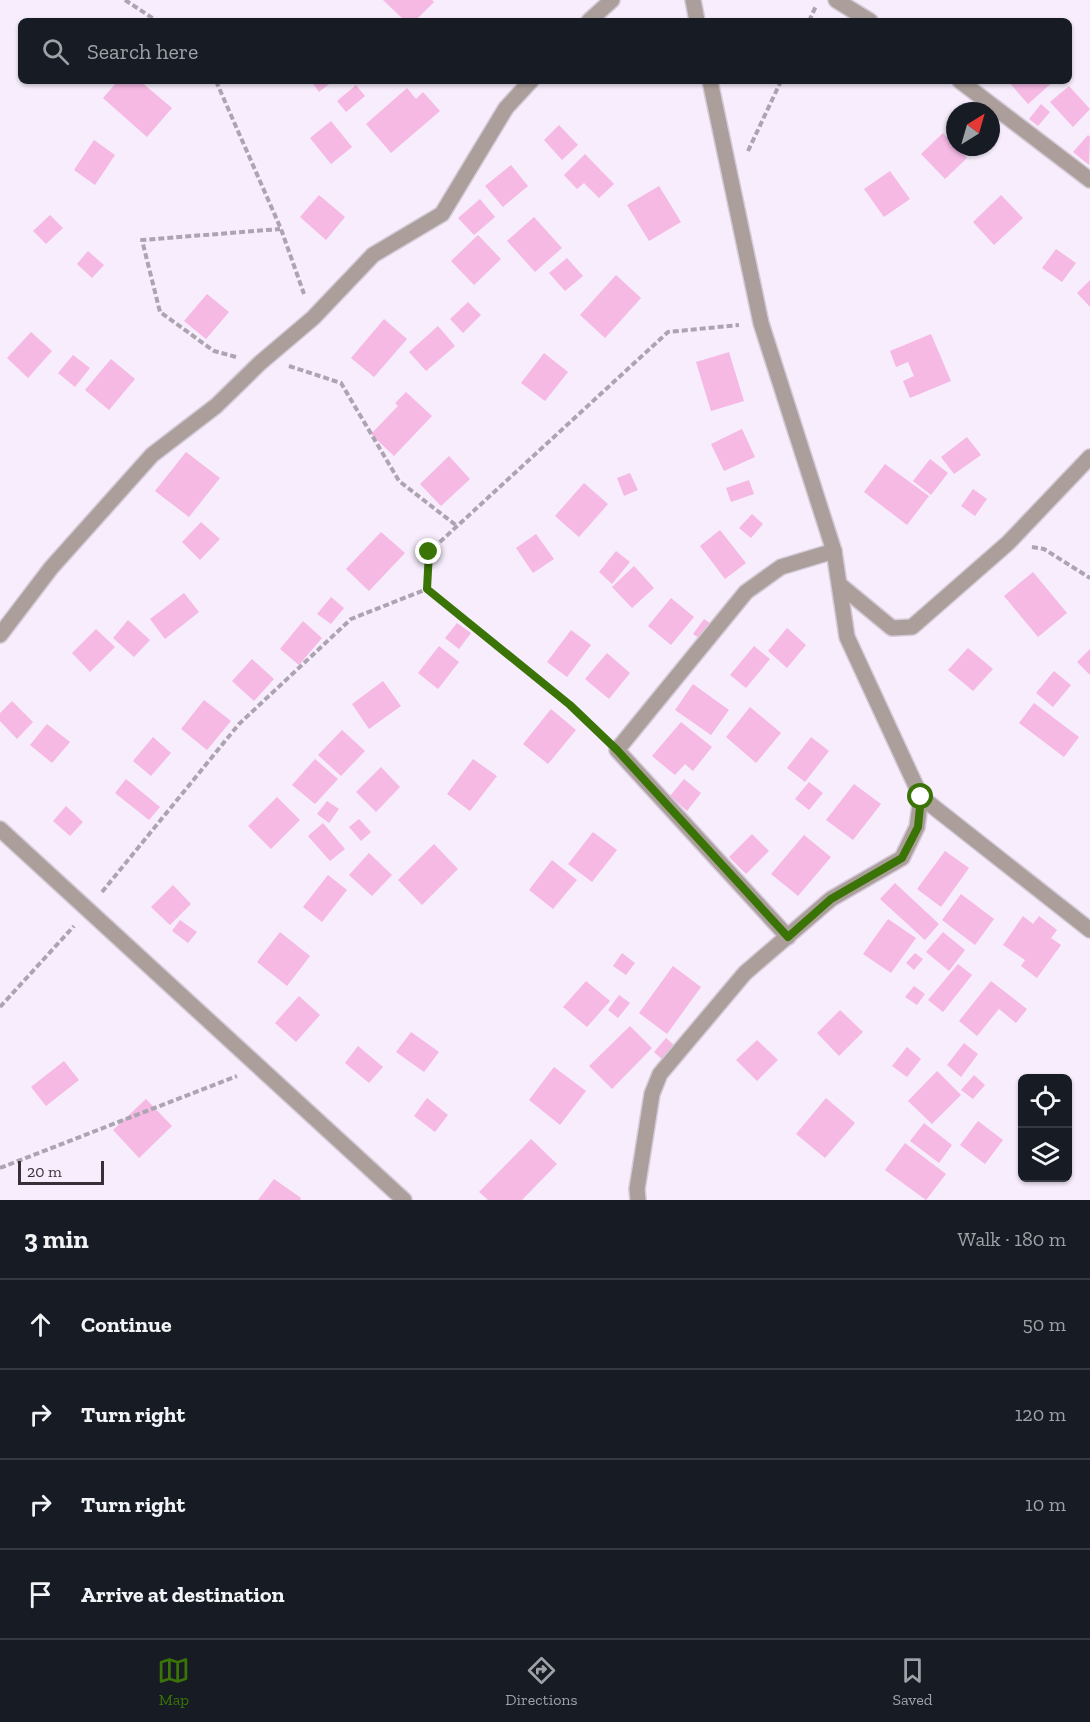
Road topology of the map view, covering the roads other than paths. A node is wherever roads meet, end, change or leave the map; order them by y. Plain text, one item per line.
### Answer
1 (612, 0) edge
2 (693, 0) edge
3 (836, 0) edge
4 (592, 18) edge
5 (696, 18) edge
6 (865, 18) edge
7 (528, 84) edge
8 (711, 84) edge
9 (964, 84) edge
10 (1090, 180) edge
11 (1090, 457) edge
12 (834, 551) junction
13 (840, 585) junction
14 (0, 635) edge
15 (921, 797) junction
16 (0, 829) edge
17 (1090, 930) edge
18 (788, 937) junction
19 (404, 1200) edge
20 (638, 1200) edge

1 - 4 street
2 - 5 street
3 - 6 street
7 - 14 street
8 - 12 street
9 - 10 street
11 - 13 street
12 - 13 street
12 - 18 street
13 - 15 street
15 - 17 street
15 - 18 street
16 - 19 street
18 - 20 street

